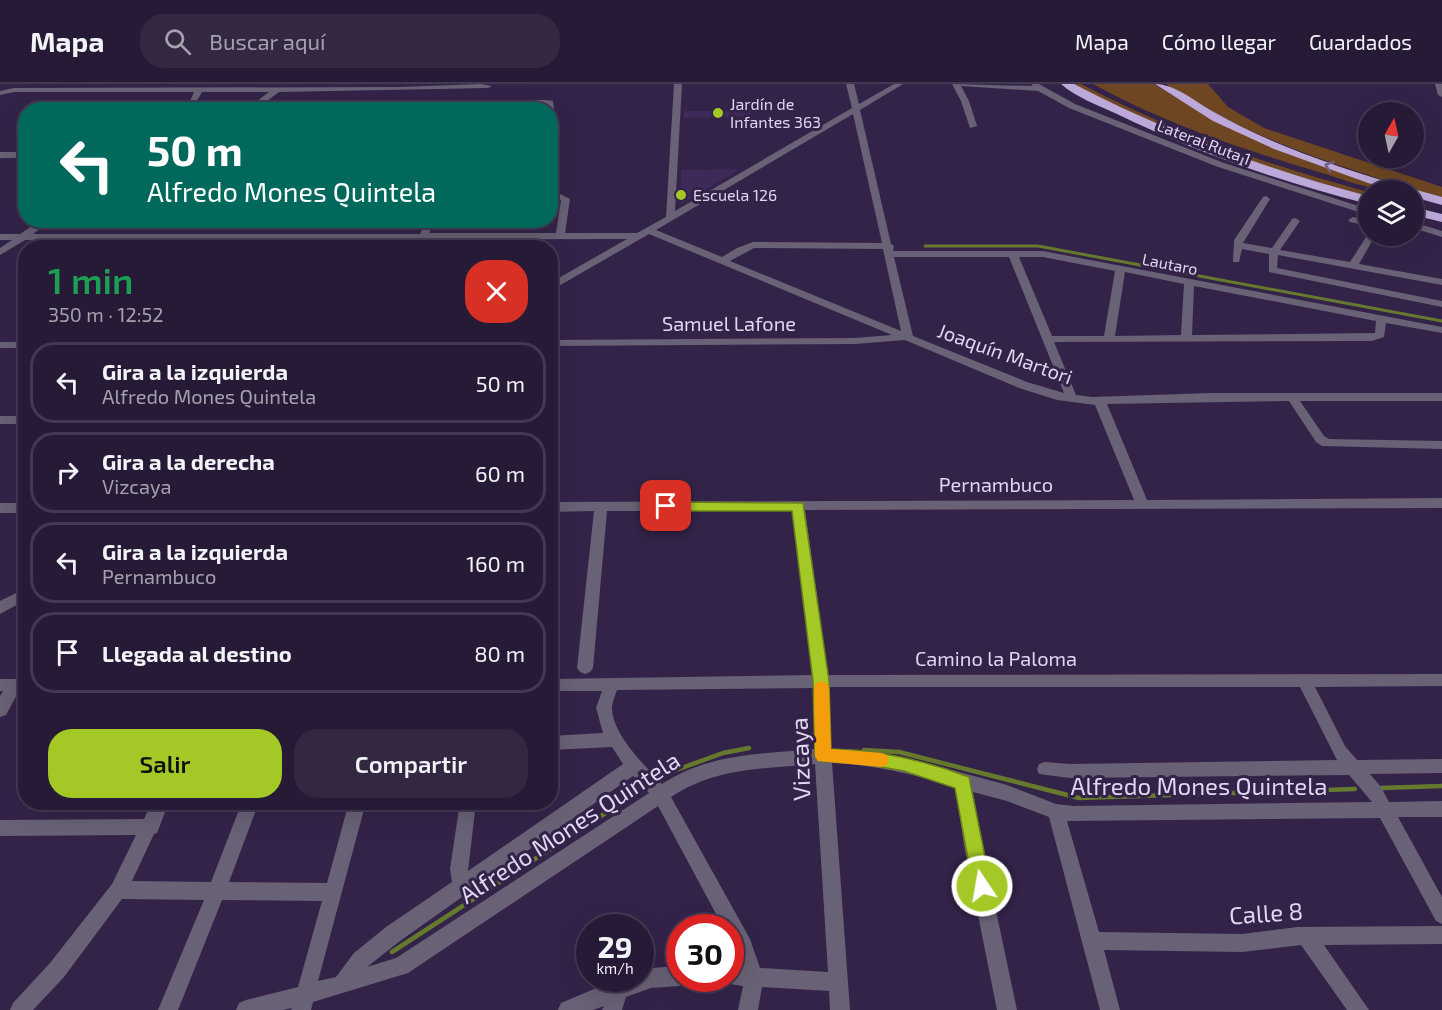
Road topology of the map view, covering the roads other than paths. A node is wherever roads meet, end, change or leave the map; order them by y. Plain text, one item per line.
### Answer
1 (128, 84) edge
2 (678, 84) edge
3 (850, 84) edge
4 (899, 84) edge
5 (957, 84) edge
6 (1066, 84) edge
7 (1087, 84) edge
8 (1160, 84) edge
9 (1439, 84) edge
10 (488, 85) edge
11 (409, 86) edge
12 (207, 87) edge
13 (1038, 87) edge
14 (426, 88) junction
15 (276, 90) junction
16 (1, 92) edge
17 (1442, 93) edge
18 (192, 102) edge
19 (260, 102) edge
20 (416, 102) edge
21 (482, 102) edge
22 (856, 109) junction
23 (973, 126) dead end
24 (0, 155) edge
25 (18, 155) edge
26 (1373, 180) edge
27 (1358, 186) edge
28 (558, 196) edge
29 (1358, 197) edge
30 (1266, 200) dead end
31 (1424, 204) edge
32 (1442, 204) edge
33 (1358, 209) edge
34 (1424, 209) edge
35 (670, 219) junction
36 (1442, 219) edge
37 (1295, 220) dead end
38 (1353, 220) dead end
39 (1358, 221) edge
40 (37, 228) edge
41 (427, 228) edge
42 (1424, 228) edge
43 (645, 233) junction
44 (1442, 234) edge
45 (0, 237) edge
46 (24, 237) junction
47 (423, 237) junction
48 (560, 237) junction
49 (19, 240) edge
50 (18, 241) edge
51 (1237, 245) junction
52 (1364, 246) edge
53 (890, 250) junction
54 (0, 252) edge
55 (1274, 252) junction
56 (1013, 254) junction
57 (1236, 260) dead end
58 (723, 261) junction
59 (1351, 266) junction
60 (1120, 270) junction
61 (1442, 282) edge
62 (558, 283) edge
63 (1189, 283) junction
64 (1348, 285) junction
65 (1442, 304) edge
66 (1381, 319) junction
67 (1442, 330) edge
68 (908, 337) junction
69 (1049, 339) junction
70 (1109, 339) junction
71 (1186, 339) junction
72 (558, 343) edge
73 (18, 346) edge
74 (2, 348) edge
75 (1292, 397) junction
76 (1442, 397) edge
77 (1072, 399) junction
78 (1100, 400) junction
79 (0, 420) edge
80 (18, 420) edge
81 (1442, 445) edge
82 (1142, 503) junction
83 (1442, 503) edge
84 (798, 506) junction
85 (558, 507) edge
86 (601, 507) junction
87 (0, 508) edge
88 (18, 508) edge
89 (18, 598) edge
90 (0, 608) edge
91 (585, 668) dead end
92 (1442, 680) edge
93 (821, 681) junction
94 (1304, 681) junction
95 (14, 685) edge
96 (558, 685) edge
97 (610, 685) junction
98 (0, 710) edge
99 (615, 740) junction
100 (558, 743) edge
101 (823, 756) junction
102 (1351, 765) junction
103 (634, 766) junction
104 (1442, 766) edge
105 (1045, 769) dead end
106 (963, 782) junction
107 (660, 793) junction
108 (1384, 808) junction
109 (1442, 808) edge
110 (158, 810) edge
111 (248, 810) edge
112 (356, 810) edge
113 (467, 810) edge
114 (1056, 812) junction
115 (151, 827) junction
116 (0, 828) edge
117 (461, 884) junction
118 (118, 890) junction
119 (215, 892) junction
120 (333, 892) junction
121 (1442, 915) edge
122 (1442, 935) edge
123 (1306, 936) junction
124 (1093, 941) junction
125 (744, 977) edge
126 (754, 977) junction
127 (838, 982) junction
128 (342, 985) junction
129 (611, 992) edge
130 (619, 992) edge
131 (303, 1003) edge
132 (20, 1010) edge
133 (168, 1010) edge
134 (246, 1010) edge
135 (568, 1010) edge
136 (612, 1010) edge
137 (748, 1010) edge
138 (840, 1010) edge
139 (1007, 1010) edge
140 (1110, 1010) edge
141 (1359, 1010) edge

1 - 12 street
2 - 35 street
3 - 22 street
4 - 22 street
5 - 13 street
5 - 23 street
6 - 29 highway
7 - 27 highway
26 -> 8 highway
9 - 17 street
10 - 14 street
10 - 21 street
11 - 14 street
11 - 15 street
12 - 15 street
12 - 16 street
12 - 18 street
13 - 33 street, Lateral Ruta 1
14 - 20 street
15 - 19 street
22 - 35 street
22 - 53 street
24 - 25 street
28 - 48 street
30 - 51 street
31 - 32 highway
34 - 36 highway
35 - 43 street
37 - 55 street
38 - 39 street
40 - 46 street
41 - 47 street
42 - 44 street
43 - 48 street
43 - 58 street, Joaquín Martori
43 - 62 street
45 - 46 street
46 - 47 street
46 - 49 street
47 - 48 street
50 - 54 street
51 - 55 street
51 - 57 street
52 - 59 street
53 - 56 street, Lautaro
53 - 58 street, Lautaro
53 - 68 street
55 - 59 street
55 - 64 street
56 - 60 street, Lautaro
56 - 69 street
58 - 68 street, Joaquín Martori
59 - 61 street
59 - 64 street
60 - 63 street, Lautaro
60 - 70 street
63 - 66 street, Lautaro
63 - 71 street
64 - 65 street
66 - 67 street, Lautaro
66 - 71 street
68 - 72 street, Samuel Lafone
68 - 77 street, Joaquín Martori
69 - 70 street
69 - 77 street
70 - 71 street
73 - 74 street
75 - 76 street, Joaquín Martori
75 - 78 street, Joaquín Martori
75 - 81 street
77 - 78 street, Joaquín Martori
78 - 82 street
79 - 80 street
82 - 83 street, Pernambuco
82 - 84 street, Pernambuco
84 - 86 street, Pernambuco
84 - 93 street, Vizcaya
85 - 86 street, Pernambuco
86 - 91 street
87 - 88 street
89 - 90 street
92 - 94 street, Camino la Paloma
93 - 94 street, Camino la Paloma
93 - 97 street, Camino la Paloma
93 - 101 street, Vizcaya
94 - 102 street
95 - 98 street
96 - 97 street, Camino la Paloma
97 - 99 street
99 - 100 street
99 - 103 street
101 - 106 street, Alfredo Mones Quintela
101 - 107 street, Alfredo Mones Quintela
101 - 127 street, Vizcaya
102 - 104 street, Alfredo Mones Quintela
102 - 105 street, Alfredo Mones Quintela
102 - 108 street
103 - 107 street
103 - 117 street, Alfredo Mones Quintela
106 - 114 street, Alfredo Mones Quintela
106 - 139 street
107 - 126 street
107 - 128 street, Alfredo Mones Quintela
108 - 109 street, Alfredo Mones Quintela
108 - 114 street, Alfredo Mones Quintela
108 - 121 street
110 - 115 street
111 - 119 street
112 - 120 street
113 - 117 street
114 - 124 street
115 - 116 street
115 - 118 street
117 - 128 street, Alfredo Mones Quintela
118 - 119 street
118 - 132 street
119 - 120 street
119 - 133 street
120 - 131 street
122 - 123 street, Calle 8
123 - 124 street, Calle 8
123 - 141 street
124 - 140 street
125 - 126 street
126 - 127 street
126 - 137 street
127 - 138 street, Vizcaya
128 - 131 street, Alfredo Mones Quintela
129 - 135 street
130 - 136 street
131 - 134 street, Alfredo Mones Quintela

